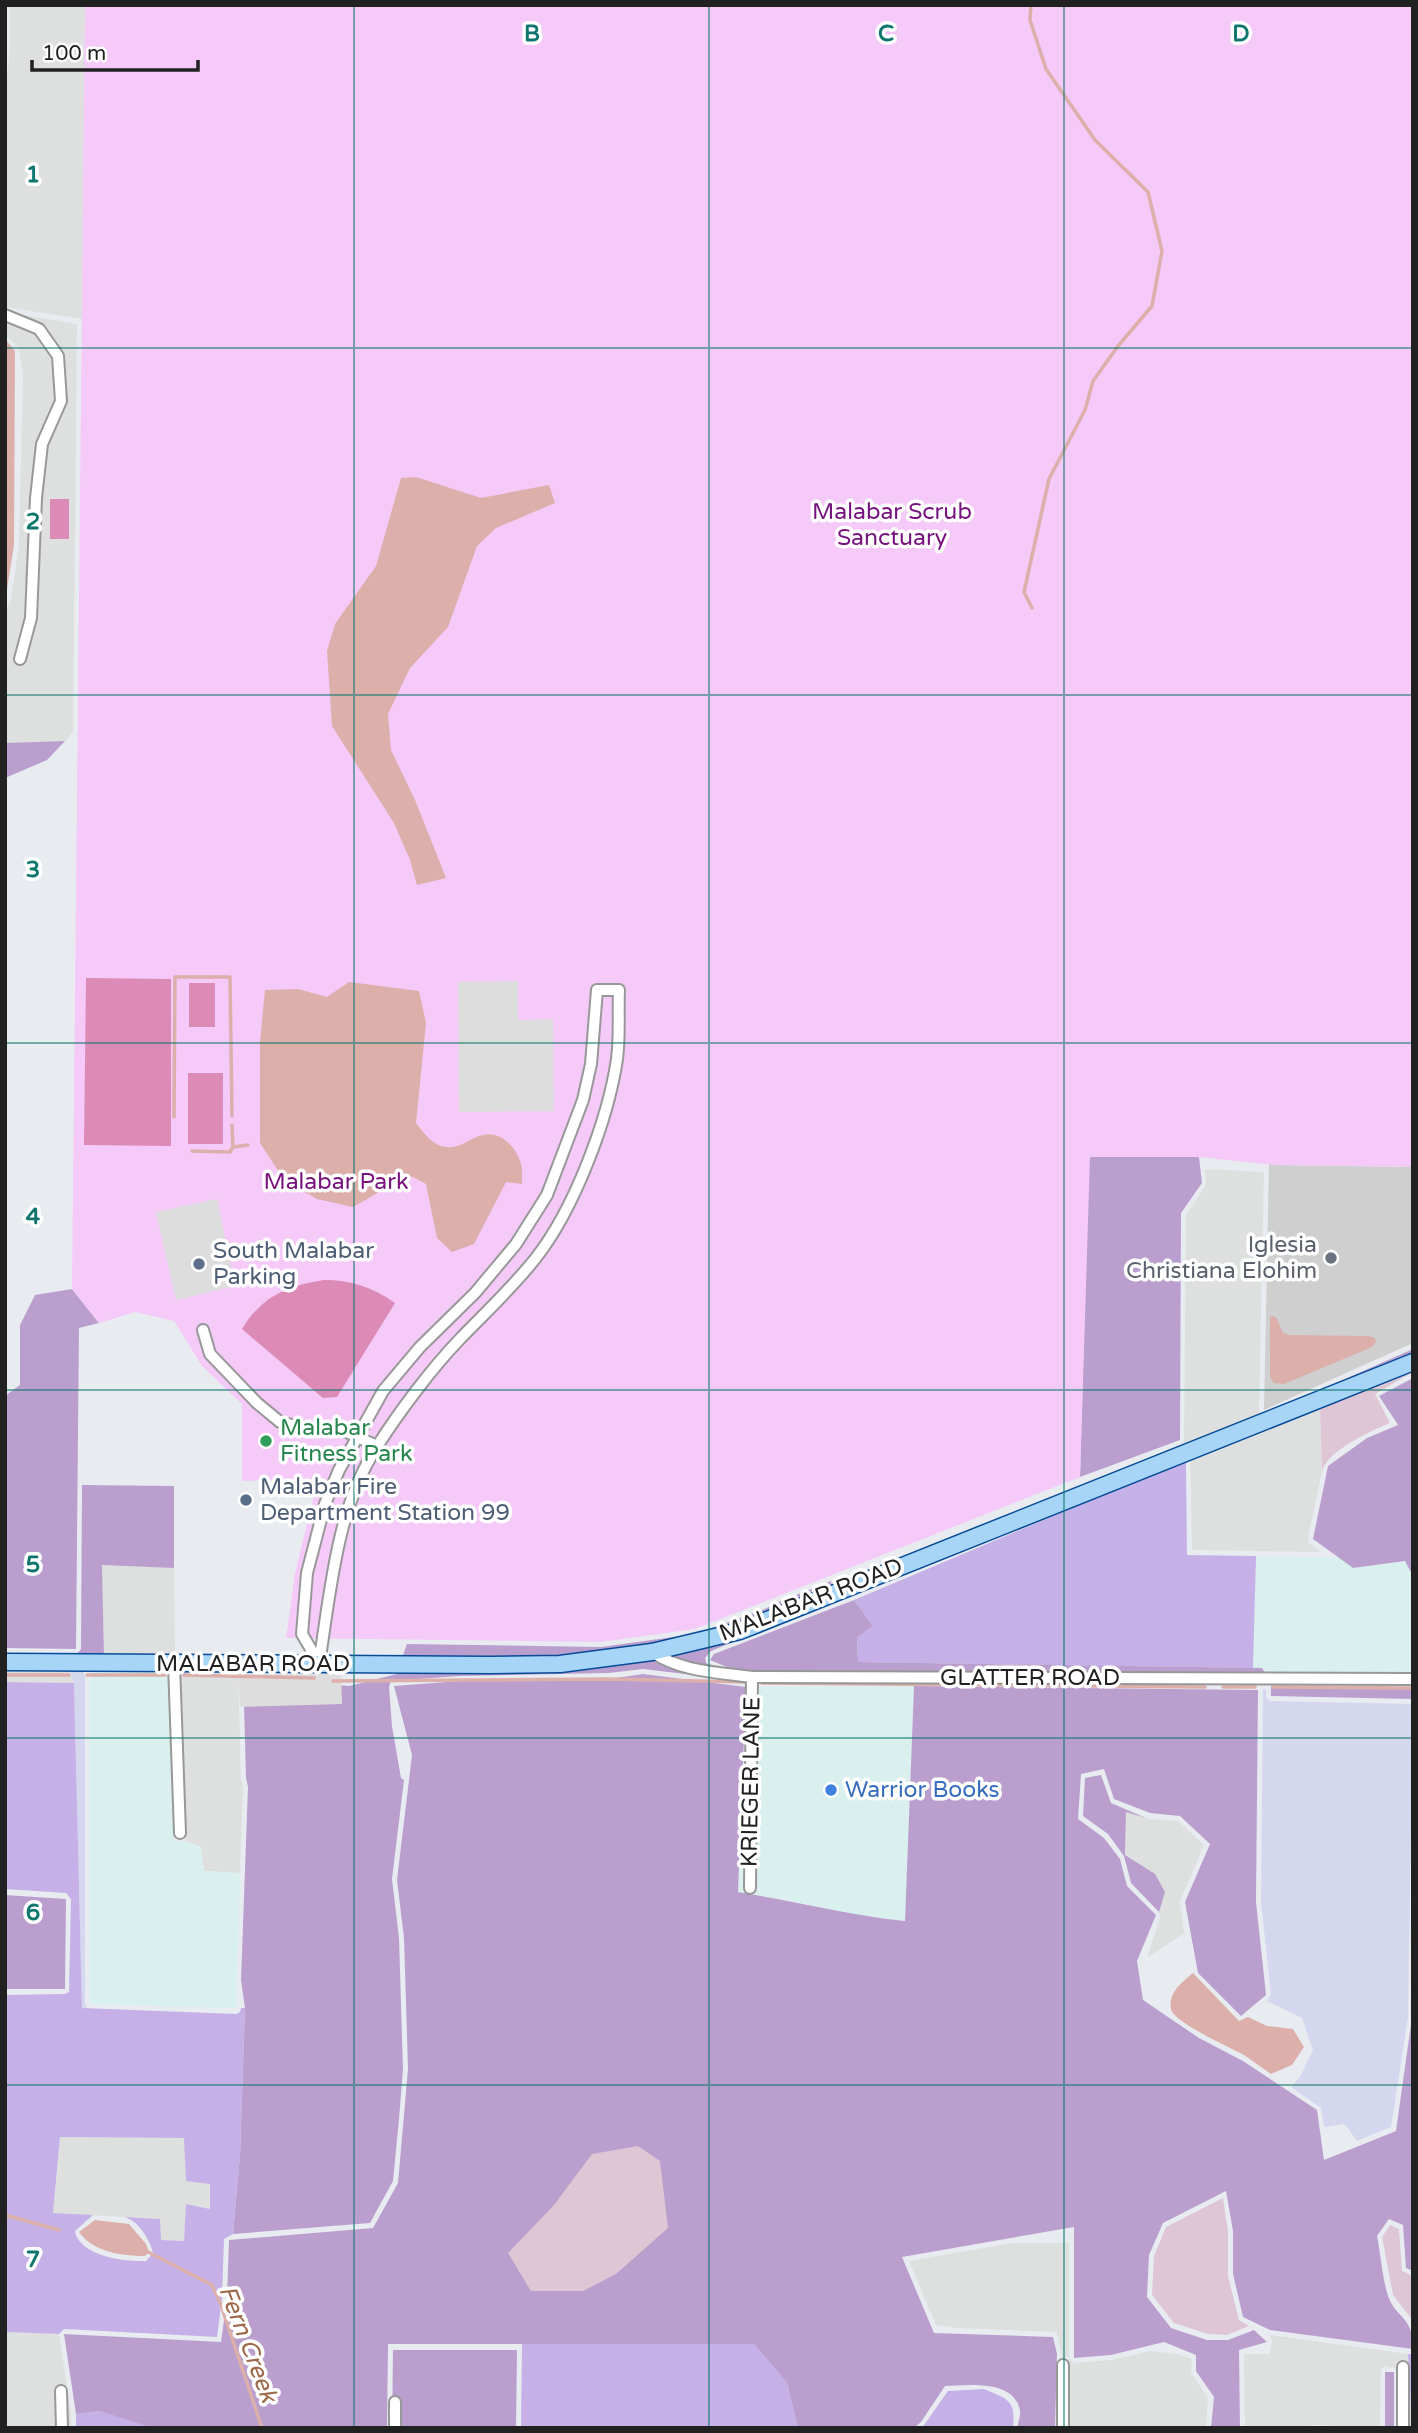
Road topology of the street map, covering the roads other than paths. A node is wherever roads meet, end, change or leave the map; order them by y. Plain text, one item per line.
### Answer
1 (5, 315) edge
2 (20, 659) dead end
3 (547, 1195) junction
4 (565, 1210) junction
5 (440, 1325) junction
6 (203, 1330) dead end
7 (459, 1341) junction
8 (1413, 1362) edge
9 (358, 1436) junction
10 (377, 1446) junction
11 (652, 1652) junction
12 (5, 1662) edge
13 (174, 1664) junction
14 (319, 1664) junction
15 (752, 1677) junction
16 (1413, 1679) edge
17 (180, 1833) dead end
18 (750, 1888) dead end
19 (1063, 2365) dead end
20 (1403, 2367) dead end
21 (61, 2391) dead end
22 (395, 2402) dead end
23 (62, 2428) edge
24 (395, 2428) edge
25 (1063, 2428) edge
26 (1403, 2428) edge

1 - 2 street
3 - 4 street
3 - 4 street
3 - 5 street
4 - 7 street
5 - 7 street
5 - 9 street
6 - 9 street
7 - 10 street
8 - 11 main road, MALABAR ROAD
9 - 10 street
9 - 14 street
10 - 14 street
11 - 14 main road, MALABAR ROAD
11 - 15 street, GLATTER ROAD
12 - 13 main road, MALABAR ROAD
13 - 14 main road, MALABAR ROAD
13 - 17 street
15 - 16 street, GLATTER ROAD
15 - 18 street, KRIEGER LANE
19 - 25 street
20 - 26 street
21 - 23 street
22 - 24 street

